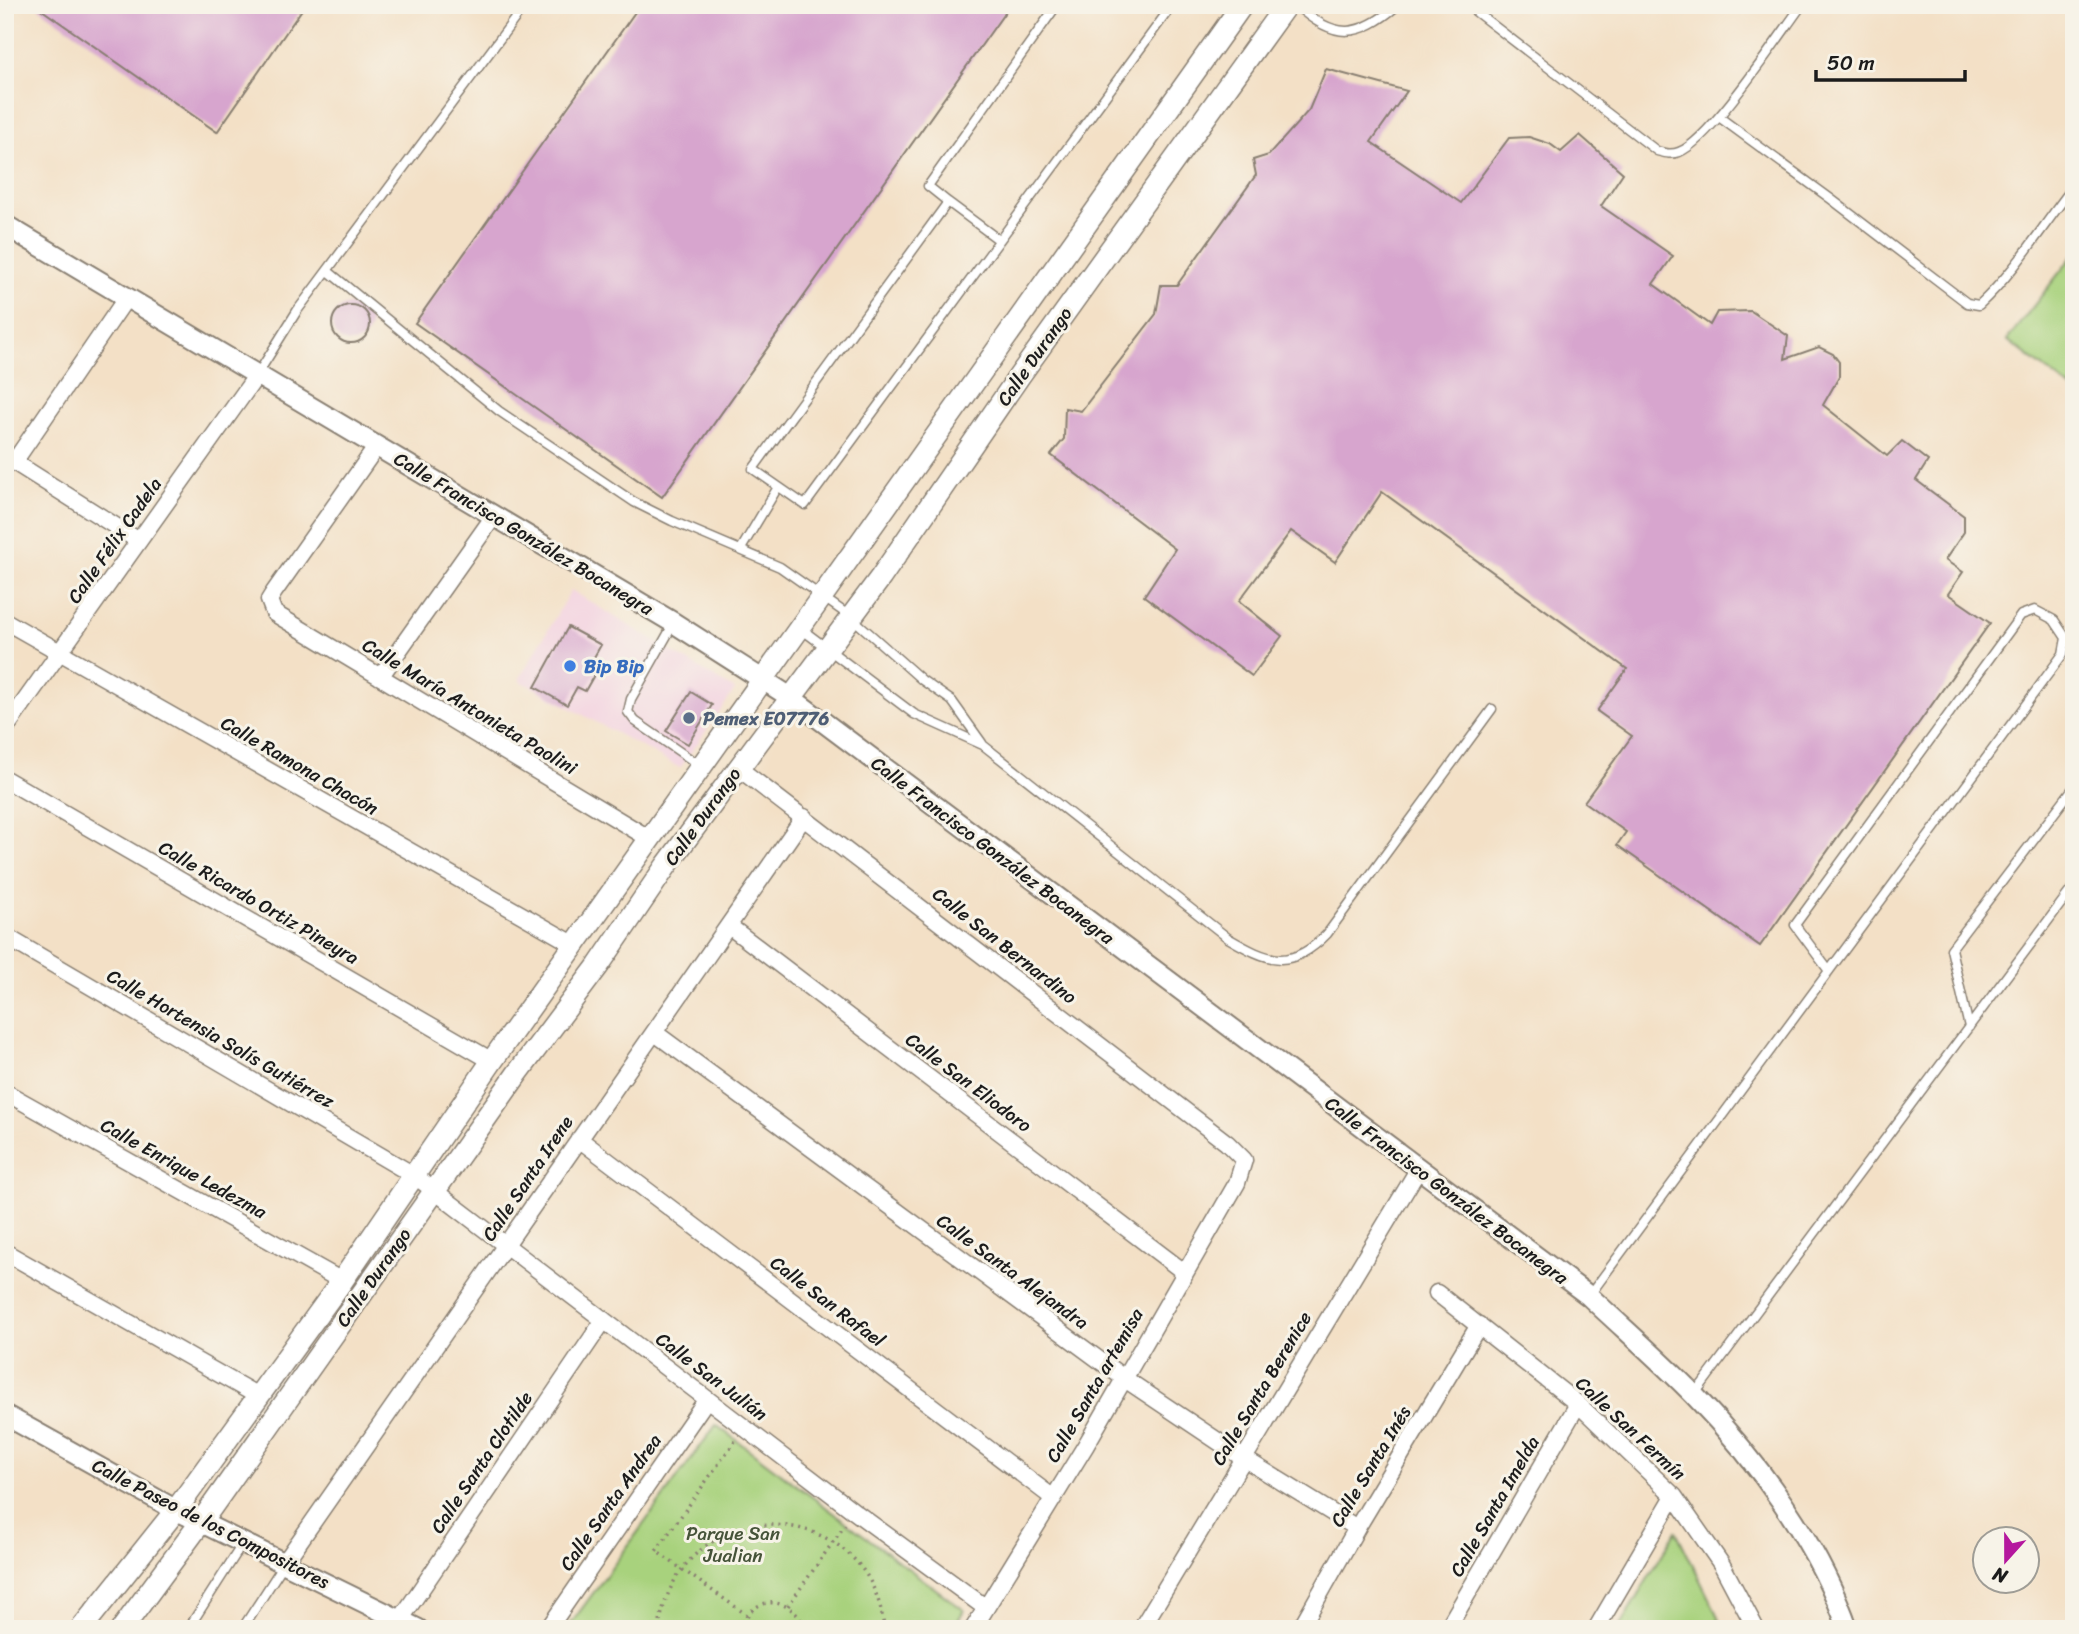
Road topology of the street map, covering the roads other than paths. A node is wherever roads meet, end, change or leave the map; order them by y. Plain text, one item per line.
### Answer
1 (525, 5) edge
2 (1057, 5) edge
3 (1158, 5) edge
4 (1242, 5) edge
5 (1286, 5) edge
6 (1296, 5) edge
7 (1398, 5) edge
8 (1467, 5) edge
9 (1802, 5) edge
10 (1719, 117) junction
11 (2074, 186) edge
12 (948, 202) junction
13 (6, 227) edge
14 (999, 240) junction
15 (328, 271) junction
16 (127, 297) junction
17 (257, 375) junction
18 (377, 446) junction
19 (10, 458) edge
20 (778, 487) junction
21 (494, 516) junction
22 (139, 541) junction
23 (741, 549) junction
24 (821, 597) junction
25 (851, 617) junction
26 (5, 621) edge
27 (674, 623) junction
28 (800, 628) junction
29 (827, 649) junction
30 (60, 653) junction
31 (380, 677) junction
32 (763, 680) junction
33 (790, 697) junction
34 (1492, 709) dead end
35 (5, 729) edge
36 (983, 745) junction
37 (702, 766) junction
38 (737, 767) junction
39 (5, 779) edge
40 (2074, 787) edge
41 (804, 817) junction
42 (650, 839) junction
43 (2074, 886) edge
44 (729, 926) junction
45 (5, 936) edge
46 (575, 945) junction
47 (1829, 971) junction
48 (1969, 1027) junction
49 (655, 1033) junction
50 (492, 1061) junction
51 (5, 1092) edge
52 (579, 1139) junction
53 (1244, 1160) joint
54 (1418, 1170) junction
55 (415, 1176) junction
56 (435, 1190) junction
57 (507, 1244) junction
58 (5, 1252) edge
59 (1184, 1272) junction
60 (342, 1281) junction
61 (1437, 1293) dead end
62 (1589, 1296) junction
63 (604, 1320) junction
64 (1479, 1325) junction
65 (1125, 1379) junction
66 (1694, 1395) junction
67 (258, 1396) junction
68 (706, 1399) junction
69 (1578, 1404) junction
70 (5, 1415) edge
71 (1243, 1458) junction
72 (1674, 1496) junction
73 (1052, 1497) junction
74 (176, 1510) junction
75 (201, 1522) junction
76 (1357, 1528) junction
77 (244, 1542) junction
78 (285, 1562) junction
79 (986, 1608) junction
80 (397, 1624) edge
81 (128, 1627) edge
82 (81, 1629) edge
83 (188, 1629) edge
84 (242, 1629) edge
85 (418, 1629) edge
86 (548, 1629) edge
87 (973, 1629) edge
88 (1141, 1629) edge
89 (1300, 1629) edge
90 (1447, 1629) edge
91 (1596, 1629) edge
92 (1756, 1629) edge
93 (1848, 1629) edge

1 - 15 lane
2 - 12 lane
3 - 14 lane
4 - 24 main road, Calle Durango
5 - 25 main road, Calle Durango
6 - 7 lane
8 - 10 lane
9 - 10 lane
10 - 11 lane
12 - 14 lane
12 - 20 lane
13 - 16 street, Calle Francisco González Bocanegra
14 - 20 lane
15 - 17 lane
15 - 23 lane
16 - 17 street, Calle Francisco González Bocanegra
16 - 19 street
17 - 18 street, Calle Francisco González Bocanegra
17 - 22 street, Calle Félix Cadela
18 - 21 street, Calle Francisco González Bocanegra
18 - 31 street, Calle María Antonieta Paolini
19 - 22 street
20 - 23 lane
21 - 27 street, Calle Francisco González Bocanegra
21 - 31 street
22 - 30 street, Calle Félix Cadela
23 - 24 lane
24 - 25 lane
24 - 28 main road, Calle Durango
25 - 29 main road, Calle Durango
25 - 36 lane
26 - 30 street, Calle Ramona Chacón
27 - 32 street, Calle Francisco González Bocanegra
27 - 37 lane
28 - 29 lane
28 - 32 main road, Calle Durango
29 - 33 main road, Calle Durango
29 - 36 lane
30 - 35 street, Calle Félix Cadela
30 - 46 street, Calle Ramona Chacón
31 - 42 street, Calle María Antonieta Paolini
32 - 33 street, Calle Francisco González Bocanegra
32 - 37 main road, Calle Durango
33 - 38 main road, Calle Durango
33 - 54 street, Calle Francisco González Bocanegra
34 - 36 lane
37 - 42 main road, Calle Durango
38 - 41 street, Calle San Bernardino
38 - 56 main road, Calle Durango
39 - 50 street, Calle Ricardo Ortiz Pineyra
40 - 48 lane
41 - 44 street, Calle Santa Irene
41 - 53 street, Calle San Bernardino
42 - 46 main road, Calle Durango
43 - 48 lane
44 - 49 street, Calle Santa Irene
44 - 59 street, Calle San Eliodoro
45 - 55 street, Calle Hortensia Solís Gutiérrez
46 - 50 main road, Calle Durango
47 - 47 lane
47 - 62 lane
48 - 66 lane
49 - 52 street, Calle Santa Irene
49 - 65 street, Calle Santa Alejandra
50 - 55 main road, Calle Durango
51 - 60 street, Calle Enrique Ledezma
52 - 57 street, Calle Santa Irene
52 - 73 street, Calle San Rafael
53 - 59 street, Calle Santa artemisa
54 - 62 street, Calle Francisco González Bocanegra
54 - 71 street, Calle Santa Berenice
55 - 56 street, Calle San Julián
55 - 60 main road, Calle Durango
56 - 57 street, Calle San Julián
56 - 75 main road, Calle Durango
57 - 63 street, Calle San Julián
57 - 78 street, Calle Santa Irene
58 - 67 street
59 - 65 street, Calle Santa artemisa
60 - 67 main road, Calle Durango
61 - 64 street, Calle San Fermín
62 - 66 street, Calle Francisco González Bocanegra
63 - 68 street, Calle San Julián
63 - 80 street, Calle Santa Clotilde
64 - 69 street, Calle San Fermín
64 - 76 street, Calle Santa Inés
65 - 71 street, Calle Santa Alejandra
65 - 73 street, Calle Santa artemisa
66 - 93 street, Calle Francisco González Bocanegra
67 - 74 main road, Calle Durango
68 - 79 street, Calle San Julián
68 - 86 street, Calle Santa Andrea
69 - 72 street, Calle San Fermín
69 - 90 street, Calle Santa Imelda
70 - 74 street, Calle Paseo de los Compositores
71 - 76 street, Calle Santa Alejandra
71 - 88 street, Calle Santa Berenice
72 - 91 street
72 - 92 street, Calle San Fermín
73 - 79 street, Calle Santa artemisa
74 - 75 street, Calle Paseo de los Compositores
74 - 82 main road, Calle Durango
75 - 77 street, Calle Paseo de los Compositores
75 - 81 main road, Calle Durango
76 - 89 street, Calle Santa Inés
77 - 78 street, Calle Paseo de los Compositores
77 - 83 lane
78 - 80 street, Calle Paseo de los Compositores
78 - 84 lane
79 - 87 street, Calle Santa artemisa
80 - 85 street, Calle Paseo de los Compositores

